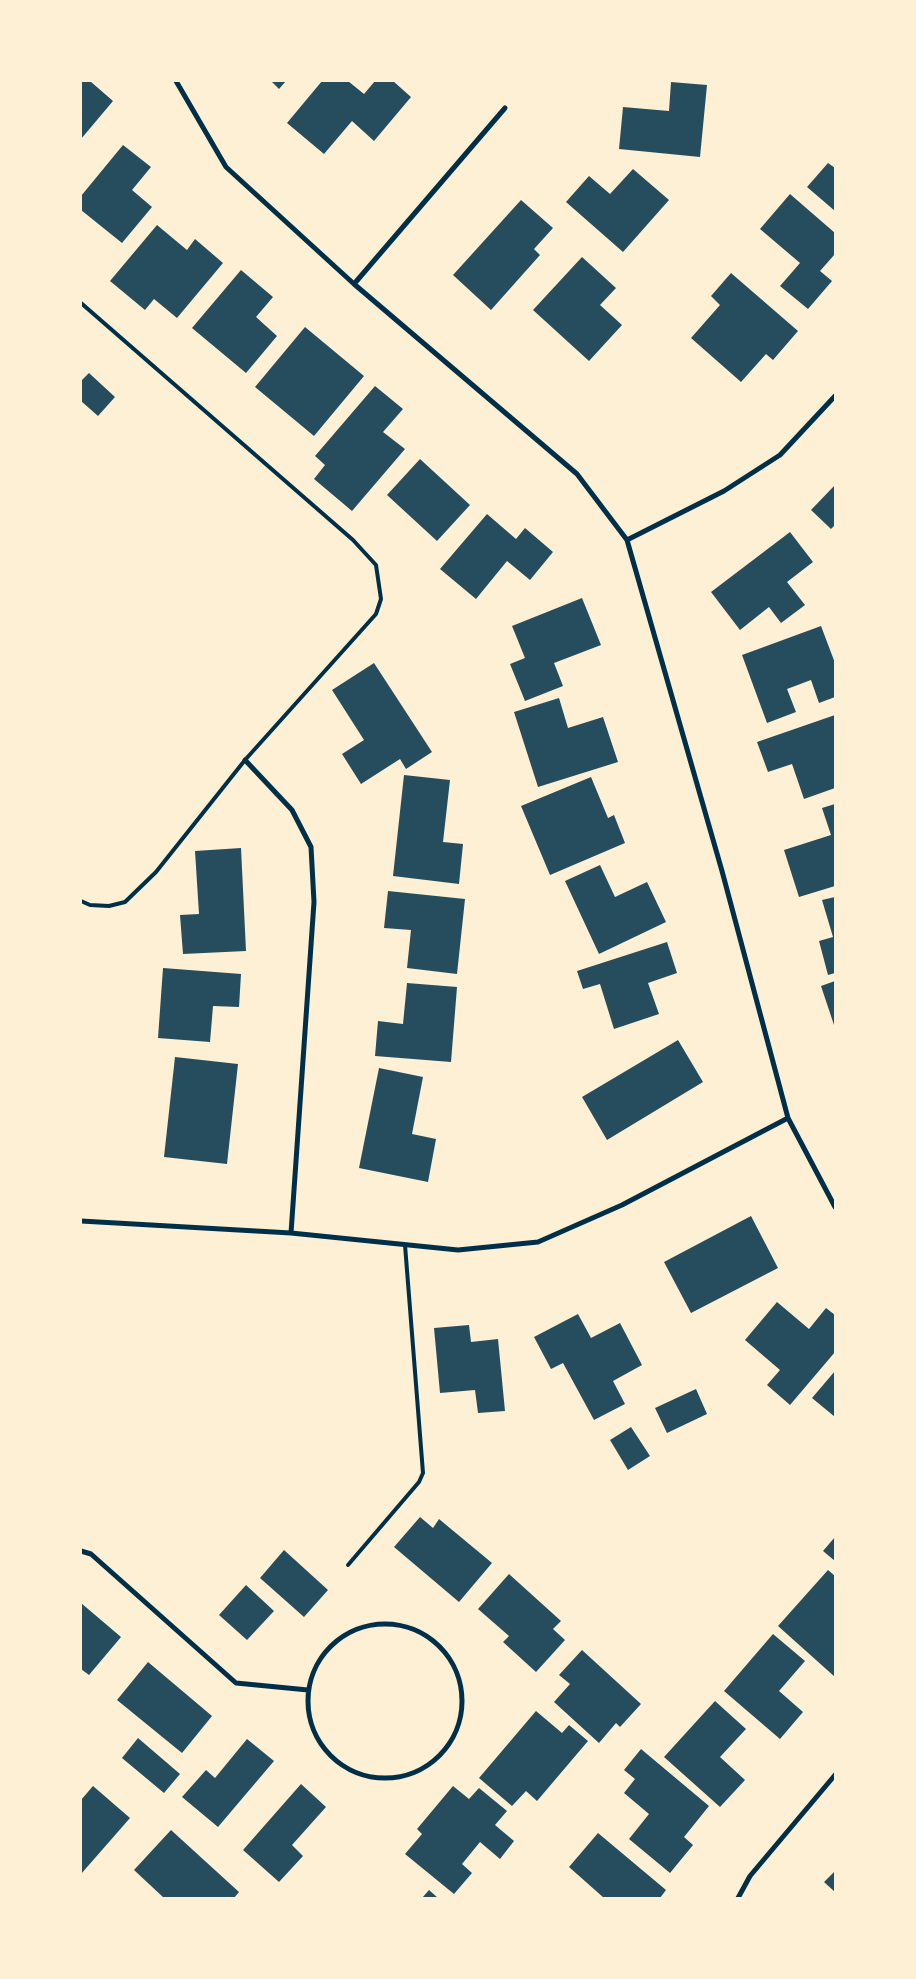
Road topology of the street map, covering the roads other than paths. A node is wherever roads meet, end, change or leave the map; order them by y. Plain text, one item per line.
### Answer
1 (176, 81) edge
2 (505, 108) dead end
3 (354, 284) junction
4 (81, 303) edge
5 (835, 396) edge
6 (627, 540) junction
7 (245, 760) junction
8 (81, 902) edge
9 (788, 1118) junction
10 (835, 1207) edge
11 (81, 1221) edge
12 (291, 1233) junction
13 (406, 1245) junction
14 (81, 1551) edge
15 (348, 1564) dead end
16 (308, 1690) junction
17 (835, 1775) edge
18 (738, 1898) edge

1 - 3 street
2 - 3 street
3 - 6 street
4 - 7 lane
5 - 6 street
6 - 9 street
7 - 8 lane
7 - 12 street
9 - 10 street
9 - 13 street
11 - 12 street
12 - 13 street
13 - 15 lane
14 - 16 street
16 - 16 street
17 - 18 street

